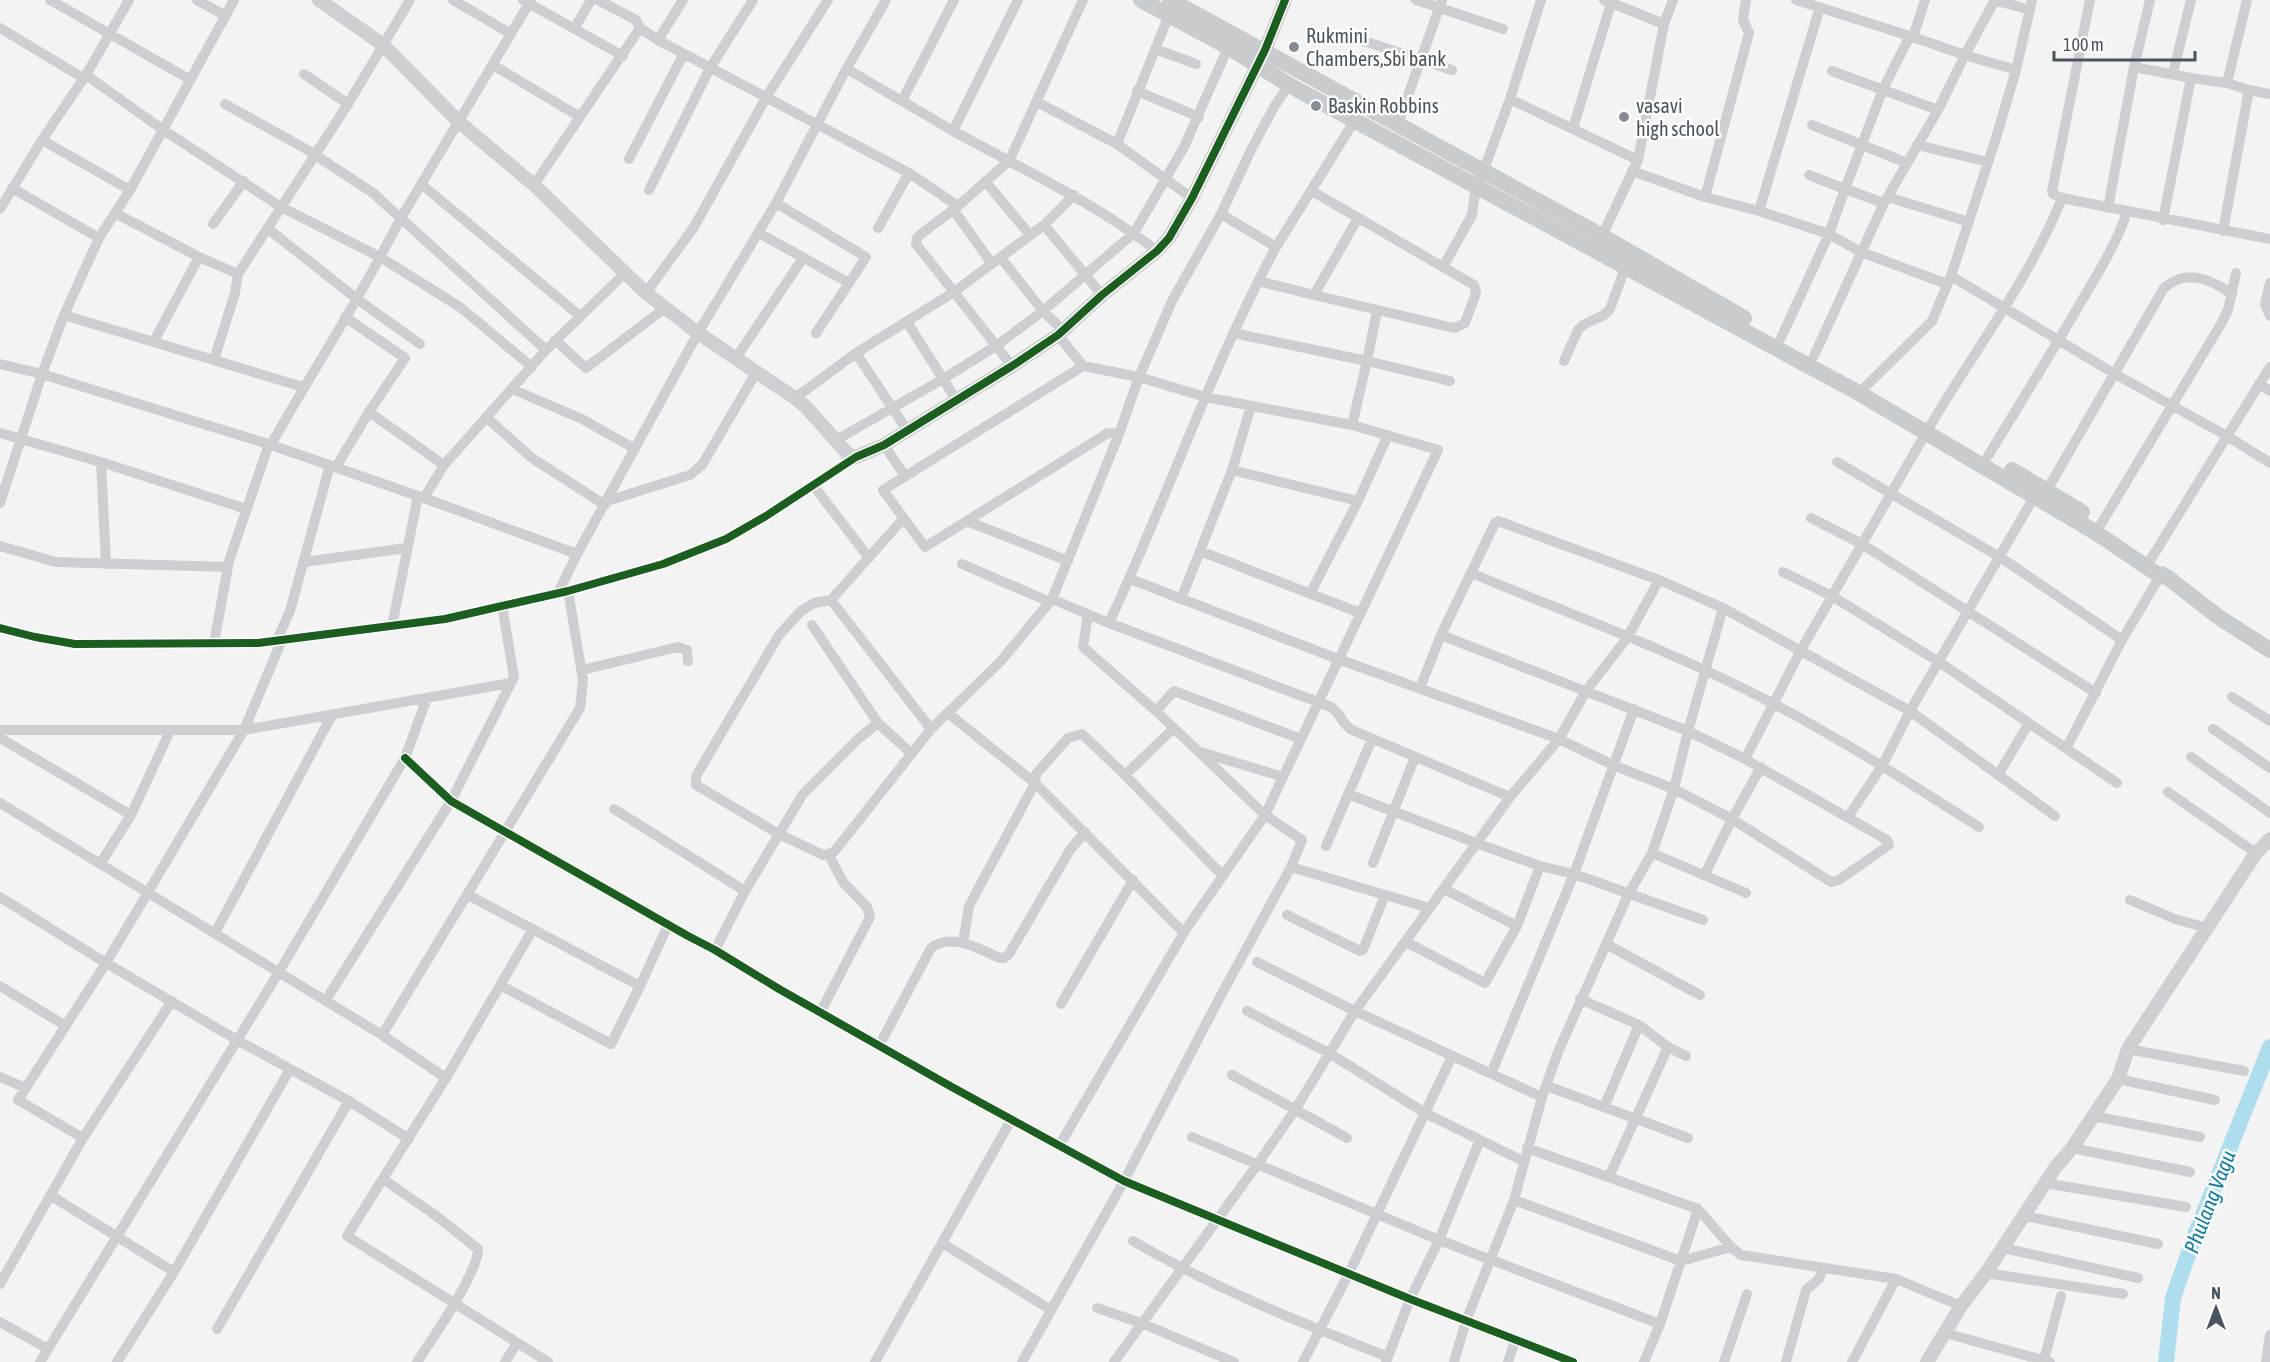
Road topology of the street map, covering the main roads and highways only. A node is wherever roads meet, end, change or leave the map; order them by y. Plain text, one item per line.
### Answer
1 (1141, 0) edge
2 (1177, 6) edge
3 (1261, 57) junction
4 (1480, 179) junction
5 (1929, 427) junction
6 (2040, 493) junction
7 (2157, 570) junction
8 (2267, 650) edge

1 - 2 main road
2 - 3 main road
3 - 4 main road
3 - 4 main road
4 - 5 main road
4 - 5 main road
5 - 6 main road
5 - 6 main road
6 - 7 main road
6 - 7 main road
7 - 8 main road

